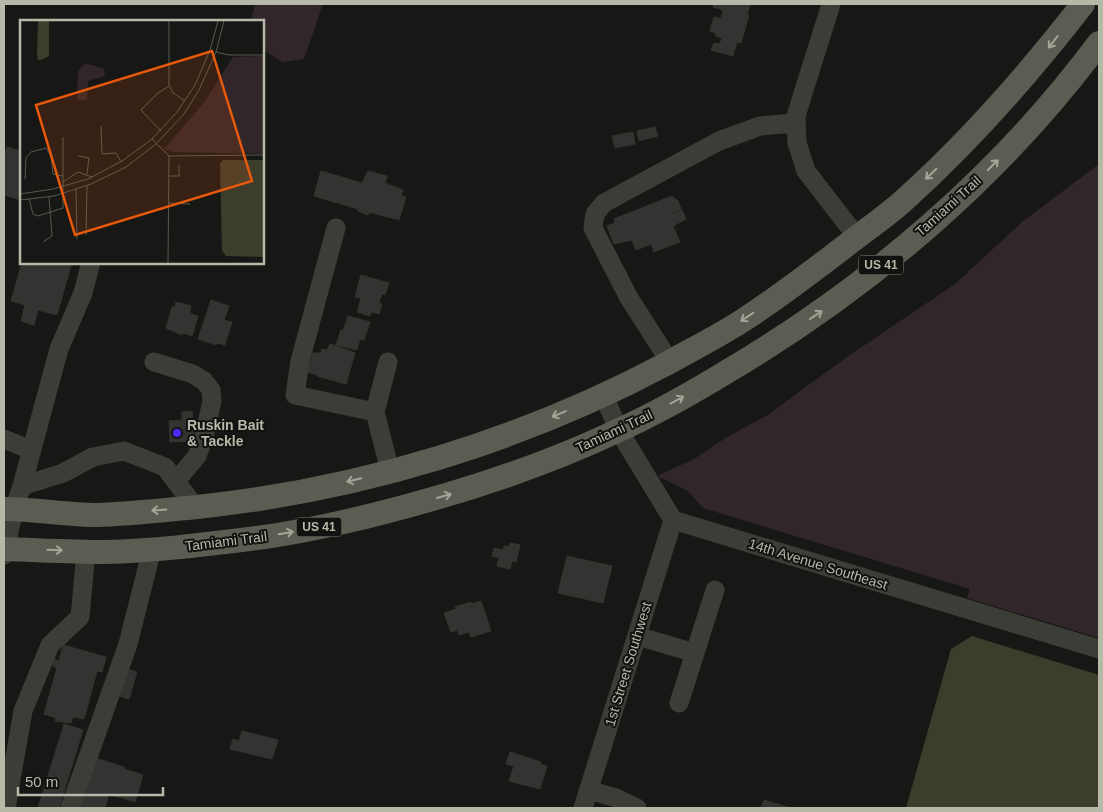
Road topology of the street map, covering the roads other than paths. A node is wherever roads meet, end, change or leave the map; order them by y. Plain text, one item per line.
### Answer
1 (831, 4) edge
2 (1083, 4) edge
3 (1099, 43) edge
4 (796, 123) junction
5 (336, 228) dead end
6 (857, 237) junction
7 (90, 264) edge
8 (154, 362) dead end
9 (388, 362) dead end
10 (670, 362) junction
11 (604, 396) junction
12 (374, 412) junction
13 (619, 431) junction
14 (4, 439) edge
15 (31, 450) junction
16 (390, 471) junction
17 (176, 481) junction
18 (22, 486) junction
19 (196, 507) junction
20 (9, 509) edge
21 (673, 520) junction
22 (152, 549) junction
23 (4, 551) edge
24 (86, 551) junction
25 (715, 590) dead end
26 (637, 636) junction
27 (1099, 649) edge
28 (695, 653) junction
29 (679, 703) dead end
30 (589, 790) junction
31 (6, 808) edge
32 (70, 808) edge
33 (583, 808) edge
34 (637, 808) edge

1 - 4 street
2 -> 6 main road, US 41
13 -> 3 main road, Tamiami Trail / US 41
4 - 6 street
4 - 10 street
5 - 12 street
6 -> 10 main road, US 41
7 - 15 street
8 - 17 street
9 - 12 street
10 - 11 main road, US 41
11 - 13 street
11 -> 16 main road, US 41
12 - 16 street
13 - 21 street
22 -> 13 main road, Tamiami Trail / US 41
14 - 15 street
15 - 18 street
16 -> 19 main road, US 41
17 - 18 street
17 - 19 street
18 - 20 street
19 -> 20 main road, US 41
20 - 23 street
21 - 26 street, 1st Street Southwest
21 - 27 street, 14th Avenue Southeast
22 - 24 main road, Tamiami Trail / US 41
22 - 32 street
23 -> 24 main road, Tamiami Trail / US 41
24 - 31 street
25 - 28 street
26 - 28 street
26 - 30 street, 1st Street Southwest
28 - 29 street
30 - 33 street, 1st Street Southwest
30 - 34 street

